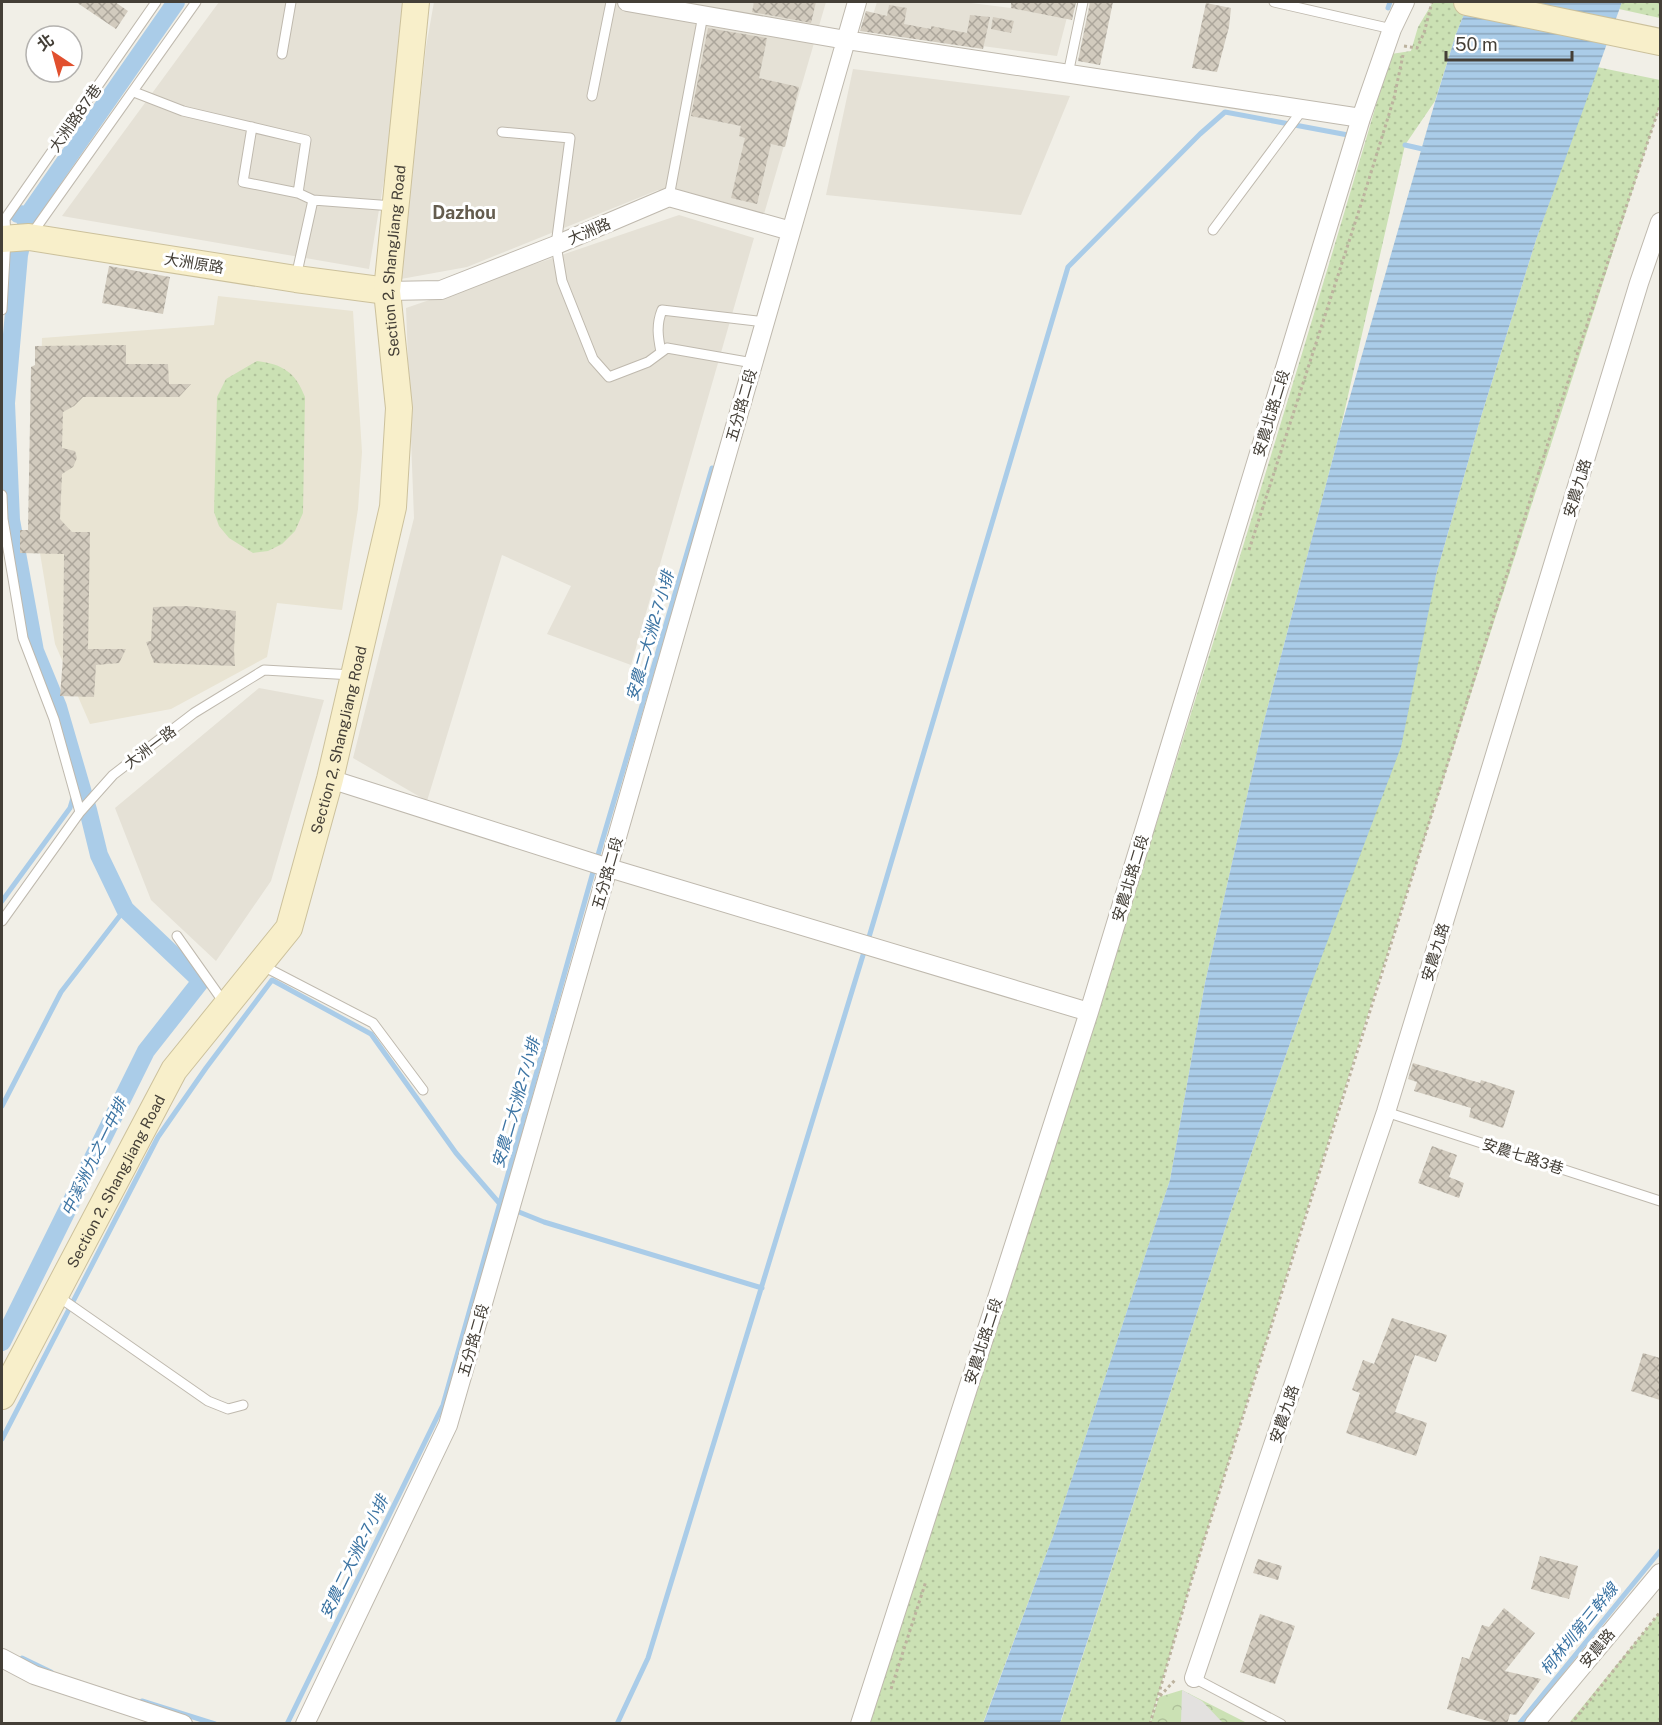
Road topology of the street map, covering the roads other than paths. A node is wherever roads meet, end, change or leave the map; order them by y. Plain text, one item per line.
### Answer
1 (156, 2) edge
2 (196, 2) edge
3 (291, 2) edge
4 (416, 2) edge
5 (611, 2) edge
6 (627, 2) edge
7 (857, 2) edge
8 (1083, 2) edge
9 (1274, 2) edge
10 (1404, 2) edge
11 (1467, 2) edge
12 (703, 15) junction
13 (1392, 29) junction
14 (846, 40) junction
15 (1660, 42) edge
16 (282, 54) dead end
17 (1068, 74) junction
18 (134, 92) junction
19 (592, 96) dead end
20 (1303, 109) junction
21 (1361, 118) junction
22 (252, 127) junction
23 (502, 132) dead end
24 (298, 193) junction
25 (669, 197) junction
26 (313, 200) junction
27 (396, 206) junction
28 (1660, 222) edge
29 (1213, 230) dead end
30 (791, 231) junction
31 (10, 237) edge
32 (556, 245) junction
33 (296, 279) junction
34 (387, 291) junction
35 (2, 310) edge
36 (765, 322) junction
37 (662, 352) junction
38 (753, 363) junction
39 (2, 495) edge
40 (356, 675) junction
41 (330, 779) junction
42 (80, 812) junction
43 (609, 868) junction
44 (2, 921) edge
45 (177, 936) dead end
46 (260, 964) junction
47 (226, 1006) junction
48 (1089, 1012) junction
49 (423, 1090) dead end
50 (1386, 1112) junction
51 (1660, 1201) edge
52 (54, 1294) junction
53 (2, 1396) edge
54 (243, 1405) dead end
55 (1660, 1573) edge
56 (2, 1658) edge
57 (1194, 1678) joint
58 (183, 1724) edge
59 (304, 1724) edge
60 (860, 1724) edge
61 (1281, 1724) edge
62 (1534, 1724) edge

1 - 31 lane, 大洲路87巷
2 - 18 lane
3 - 16 lane
4 - 27 main road, Section 2, ShangJiang Road
5 - 19 lane
6 - 12 street
7 - 14 street, 五分路二段
8 - 17 lane
9 - 13 lane
10 - 13 street, 安農北路二段
11 - 15 main road
12 - 14 street
12 - 25 lane
13 - 21 street, 安農北路二段
14 - 17 street
14 - 30 street, 五分路二段
17 - 20 street
18 - 22 lane
18 - 31 lane
20 - 21 street
20 - 29 lane
21 - 48 street, 安農北路二段
22 - 24 lane
22 - 24 lane
23 - 32 lane
24 - 26 lane
25 - 30 street
25 - 32 street, 大洲路
26 - 27 lane
26 - 33 lane
27 - 34 main road, Section 2, ShangJiang Road
28 - 50 street, 安農九路
30 - 36 street, 五分路二段
31 - 33 main road, 大洲原路
31 - 35 lane, 大洲路87巷
32 - 34 street, 大洲路
32 - 37 lane
33 - 34 main road, 大洲原路
34 - 40 main road, Section 2, ShangJiang Road
36 - 37 lane
36 - 38 street, 五分路二段
37 - 38 lane
38 - 43 street, 五分路二段
39 - 42 lane
40 - 41 main road, Section 2, ShangJiang Road
40 - 42 lane, 大洲一路
41 - 43 street
41 - 46 main road, Section 2, ShangJiang Road
42 - 44 lane, 大洲一路
43 - 48 street
43 - 59 street, 五分路二段
45 - 47 lane
46 - 47 main road, Section 2, ShangJiang Road
46 - 49 lane
47 - 52 main road, Section 2, ShangJiang Road
48 - 60 street, 安農北路二段
50 - 51 lane, 安農七路3巷
50 - 57 street, 安農九路
52 - 53 main road, Section 2, ShangJiang Road
52 - 54 lane
55 - 62 street, 安農路
56 - 58 street
57 - 61 lane

